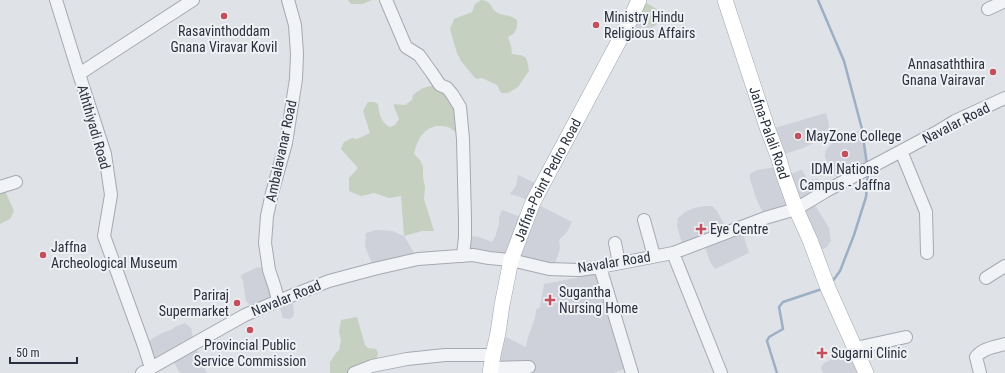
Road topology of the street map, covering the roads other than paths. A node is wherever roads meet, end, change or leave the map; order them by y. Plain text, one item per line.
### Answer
1 (56, 0) edge
2 (193, 0) edge
3 (288, 0) edge
4 (386, 0) edge
5 (639, 0) edge
6 (725, 0) edge
7 (1005, 1) edge
8 (988, 9) dead end
9 (79, 74) junction
10 (1005, 98) edge
11 (901, 151) junction
12 (16, 182) dead end
13 (0, 187) edge
14 (796, 209) junction
15 (644, 220) dead end
16 (615, 243) dead end
17 (672, 252) junction
18 (926, 252) dead end
19 (463, 256) junction
20 (654, 256) junction
21 (511, 260) junction
22 (619, 263) junction
23 (1005, 266) edge
24 (600, 267) junction
25 (986, 278) dead end
26 (278, 301) junction
27 (906, 337) dead end
28 (1005, 344) edge
29 (856, 348) junction
30 (492, 366) edge
31 (529, 367) dead end
32 (146, 370) edge
33 (354, 373) edge
34 (632, 373) edge
35 (721, 373) edge
36 (866, 373) edge
37 (980, 373) edge

1 - 9 street, Aththiyadi Road
2 - 9 street
3 - 26 street, Ambalavanar Road
4 - 19 street
5 - 21 main road, Jaffna-Point Pedro Road
6 - 14 main road, Jafna-Palali Road
7 - 8 street
9 - 32 street, Aththiyadi Road
10 - 11 street, Navalar Road
11 - 14 street, Navalar Road
11 - 18 street
12 - 13 street
14 - 17 street, Navalar Road
14 - 29 main road, Jafna-Palali Road
15 - 20 street
16 - 22 street
17 - 20 street, Navalar Road
17 - 35 street
19 - 21 street, Navalar Road
19 - 26 street, Navalar Road
20 - 22 street, Navalar Road
21 - 24 street, Navalar Road
21 - 30 main road, Jaffna-Point Pedro Road
22 - 24 street, Navalar Road
23 - 25 street
24 - 34 street
26 - 32 street, Navalar Road
27 - 29 street
28 - 37 street
29 - 36 main road, Jafna-Palali Road
30 - 31 street
30 - 33 street

